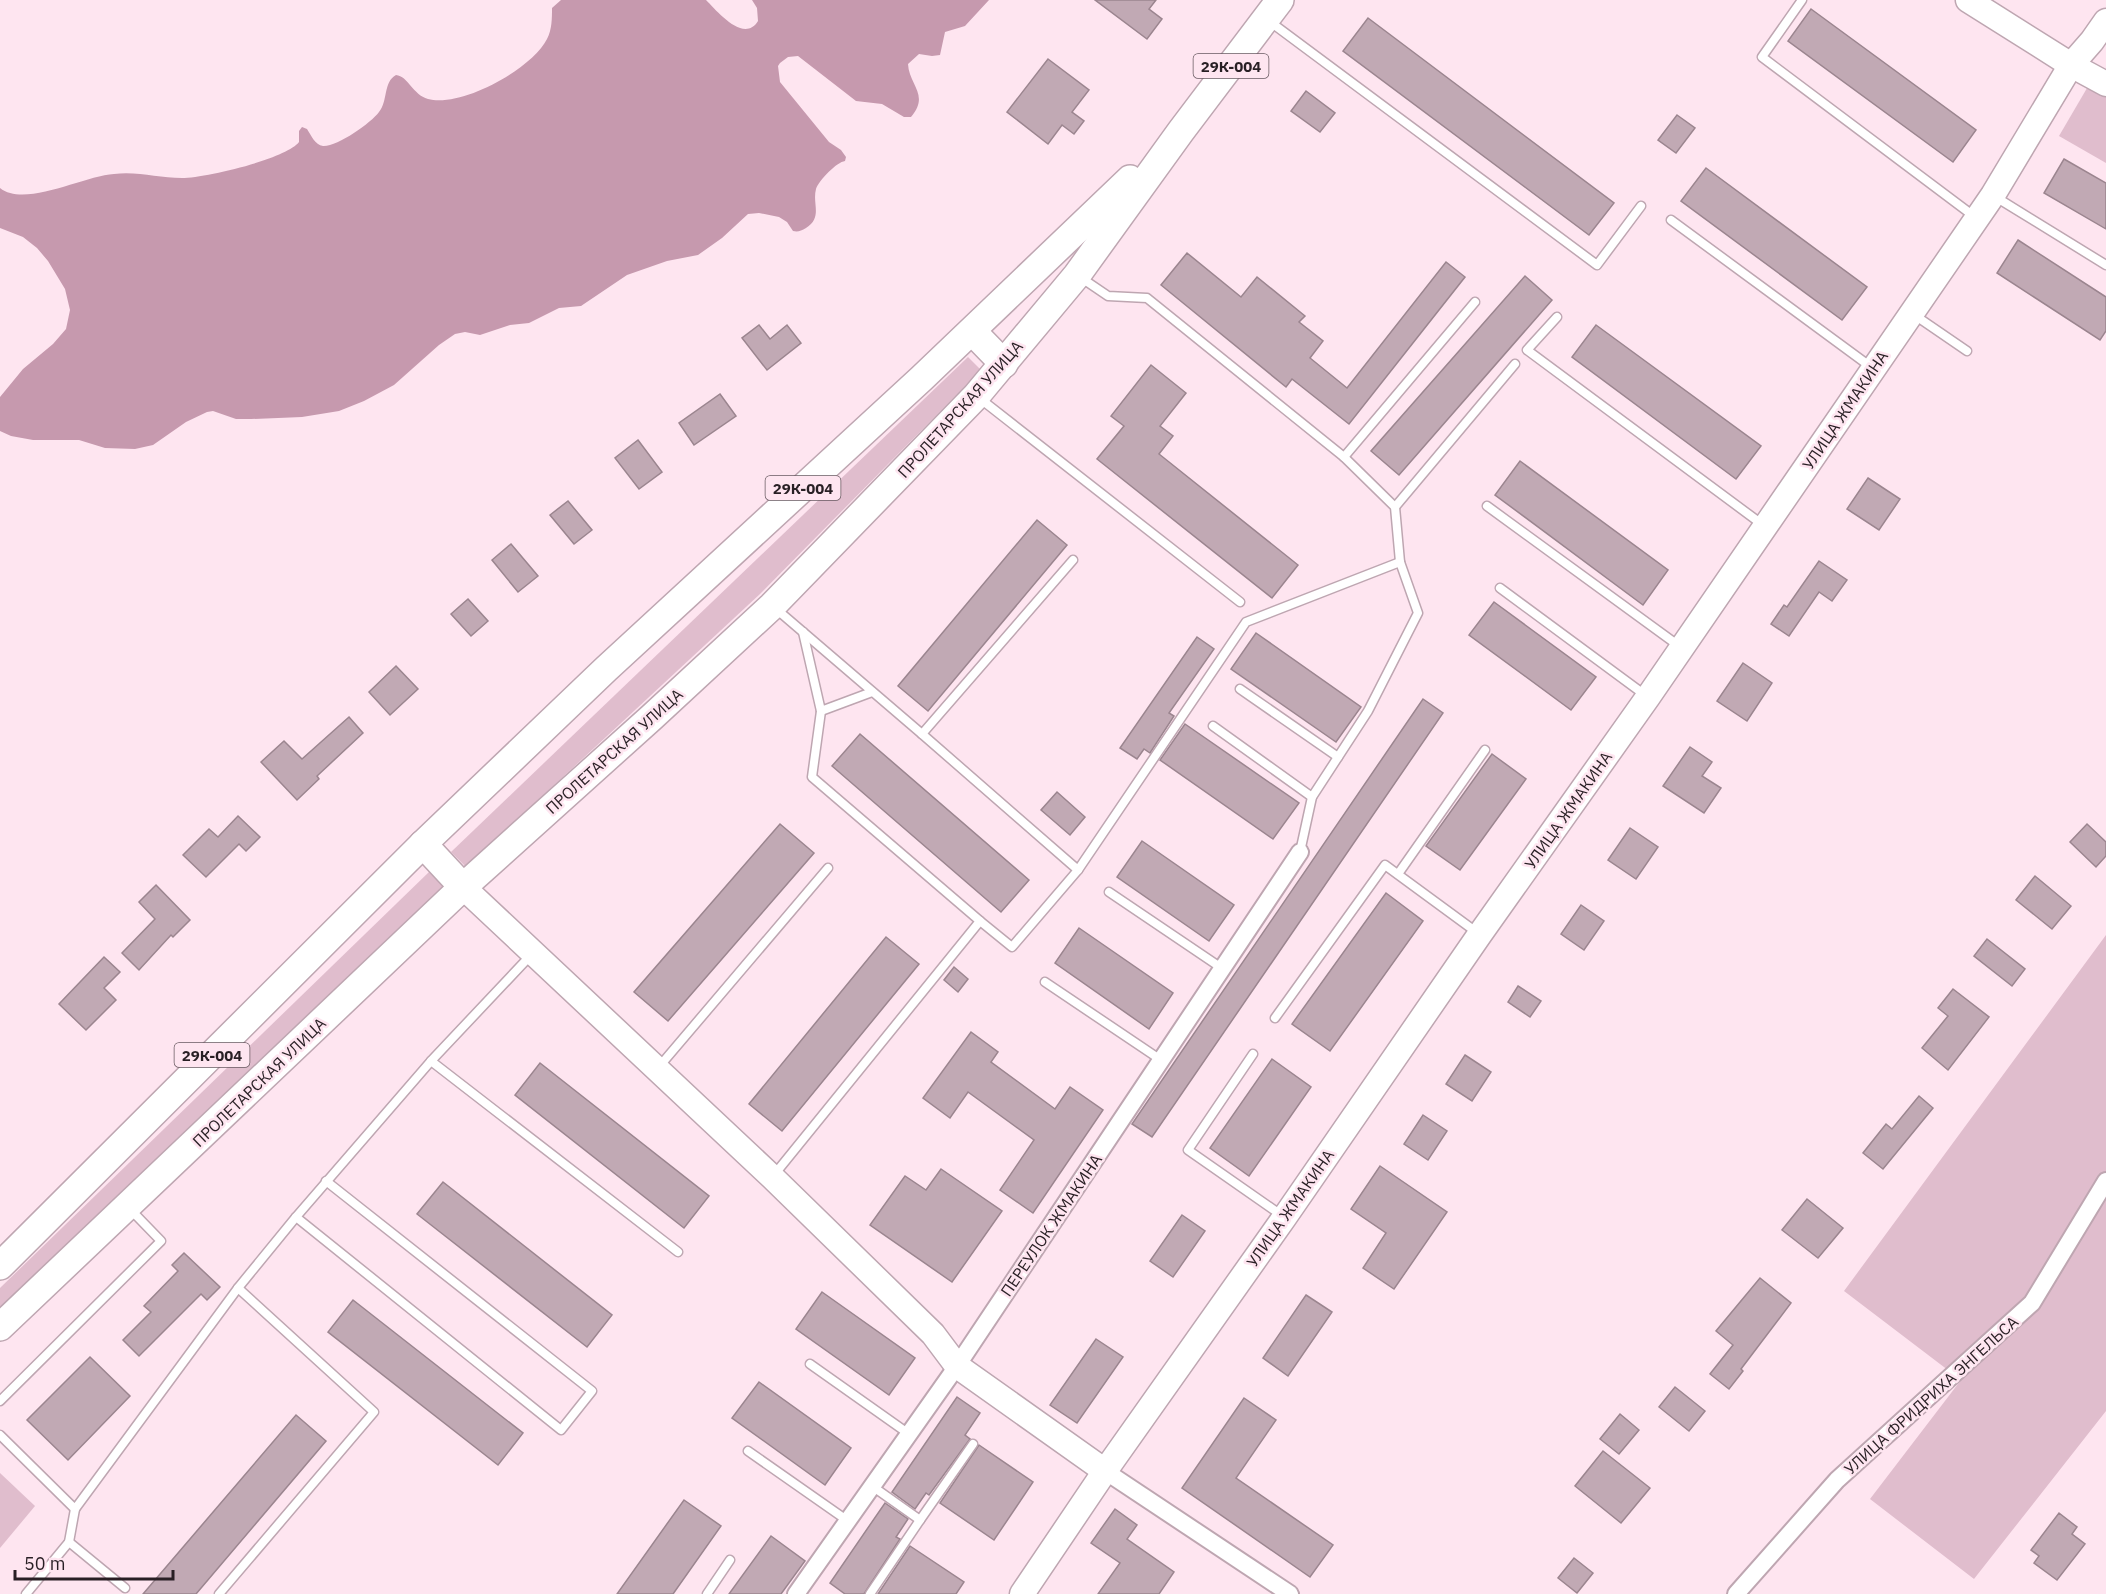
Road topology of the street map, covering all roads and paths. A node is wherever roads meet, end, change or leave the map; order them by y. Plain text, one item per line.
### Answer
1 (1802, 0) edge
2 (1968, 0) edge
3 (1273, 10) edge
4 (2106, 21) edge
5 (2071, 65) junction
6 (2106, 84) edge
7 (1181, 131) junction
8 (1993, 195) junction
9 (1641, 206) dead end
10 (1977, 218) junction
11 (1671, 220) dead end
12 (2106, 265) edge
13 (1077, 275) junction
14 (1475, 302) dead end
15 (1912, 313) junction
16 (1557, 317) dead end
17 (972, 331) junction
18 (1967, 351) dead end
19 (1004, 364) junction
20 (1515, 364) dead end
21 (1874, 369) junction
22 (976, 396) junction
23 (1344, 457) junction
24 (1487, 506) dead end
25 (1395, 507) junction
26 (1765, 527) junction
27 (1073, 560) dead end
28 (1400, 562) junction
29 (1500, 588) dead end
30 (1240, 602) dead end
31 (772, 606) junction
32 (802, 632) junction
33 (1682, 648) junction
34 (1240, 689) dead end
35 (872, 692) junction
36 (1648, 698) junction
37 (821, 711) junction
38 (1213, 726) dead end
39 (922, 734) junction
40 (1485, 750) dead end
41 (1338, 757) junction
42 (1312, 797) junction
43 (423, 844) junction
44 (1300, 852) joint
45 (828, 868) dead end
46 (1078, 870) junction
47 (1398, 874) junction
48 (463, 887) junction
49 (1109, 892) dead end
50 (980, 921) junction
51 (1480, 934) junction
52 (534, 953) junction
53 (1223, 969) junction
54 (1045, 982) dead end
55 (1275, 1018) dead end
56 (1253, 1054) dead end
57 (1161, 1060) junction
58 (431, 1061) junction
59 (657, 1068) junction
60 (772, 1177) junction
61 (326, 1181) junction
62 (2106, 1181) edge
63 (128, 1207) junction
64 (296, 1217) junction
65 (1284, 1218) junction
66 (678, 1252) dead end
67 (0, 1266) edge
68 (238, 1288) junction
69 (0, 1327) edge
70 (810, 1364) dead end
71 (957, 1366) junction
72 (0, 1401) edge
73 (909, 1434) junction
74 (0, 1435) edge
75 (973, 1444) dead end
76 (748, 1451) dead end
77 (1105, 1470) junction
78 (872, 1486) junction
79 (75, 1509) junction
80 (920, 1520) junction
81 (848, 1521) junction
82 (69, 1542) junction
83 (730, 1560) dead end
84 (125, 1588) dead end
85 (26, 1594) edge
86 (219, 1594) edge
87 (707, 1594) edge
88 (796, 1594) edge
89 (870, 1594) edge
90 (1022, 1594) edge
91 (1290, 1594) edge
92 (1736, 1594) edge

1 - 10 lane
2 - 5 street
3 - 7 main road, ПРОЛЕТАРСКАЯ УЛИЦА / 29К-004
3 - 9 lane
4 - 5 street, УЛИЦА ЖМАКИНА
5 - 6 street
5 - 8 street, УЛИЦА ЖМАКИНА
7 - 13 main road, ПРОЛЕТАРСКАЯ УЛИЦА
7 - 17 main road, ПРОЛЕТАРСКАЯ УЛИЦА / 29К-004
8 - 10 street, УЛИЦА ЖМАКИНА
8 - 12 lane
10 - 15 street, УЛИЦА ЖМАКИНА
11 - 21 lane
13 - 19 main road, ПРОЛЕТАРСКАЯ УЛИЦА
13 - 23 lane
14 - 23 lane
15 - 18 lane
15 - 21 street, УЛИЦА ЖМАКИНА
16 - 26 lane
17 - 19 main road
17 - 43 main road, ПРОЛЕТАРСКАЯ УЛИЦА / 29К-004
19 - 22 main road, ПРОЛЕТАРСКАЯ УЛИЦА
20 - 25 lane
21 - 26 street, УЛИЦА ЖМАКИНА
22 - 30 lane
22 - 31 main road, ПРОЛЕТАРСКАЯ УЛИЦА
23 - 25 lane
24 - 33 lane
25 - 28 lane
26 - 33 street, УЛИЦА ЖМАКИНА
27 - 39 lane
28 - 41 lane
28 - 46 lane
29 - 36 lane
31 - 32 lane
31 - 48 main road, ПРОЛЕТАРСКАЯ УЛИЦА
32 - 35 lane
32 - 37 lane
33 - 36 street, УЛИЦА ЖМАКИНА
34 - 41 lane
35 - 37 lane
35 - 39 lane
36 - 51 street, УЛИЦА ЖМАКИНА
37 - 50 lane
38 - 42 lane
39 - 46 lane
40 - 47 lane
41 - 42 lane
42 - 44 lane
43 - 48 main road
43 - 67 main road, ПРОЛЕТАРСКАЯ УЛИЦА / 29К-004
44 - 53 street, ПЕРЕУЛОК ЖМАКИНА
45 - 59 lane
46 - 50 lane
47 - 51 lane
47 - 55 lane
48 - 52 street
48 - 63 main road, ПРОЛЕТАРСКАЯ УЛИЦА
49 - 53 lane
50 - 60 lane
51 - 65 street, УЛИЦА ЖМАКИНА
52 - 58 lane
52 - 59 street
53 - 57 street, ПЕРЕУЛОК ЖМАКИНА
54 - 57 lane
56 - 65 lane
57 - 71 street, ПЕРЕУЛОК ЖМАКИНА
58 - 61 lane
58 - 66 lane
59 - 60 street
60 - 71 street
61 - 64 lane
61 - 64 lane
62 - 92 street, УЛИЦА ФРИДРИХА ЭНГЕЛЬСА
63 - 69 main road, ПРОЛЕТАРСКАЯ УЛИЦА
63 - 72 lane
64 - 68 lane
65 - 77 street, УЛИЦА ЖМАКИНА
68 - 79 lane
68 - 86 lane
70 - 73 lane
71 - 73 street, ПЕРЕУЛОК ЖМАКИНА
71 - 77 street
73 - 78 street, ПЕРЕУЛОК ЖМАКИНА
74 - 79 lane
75 - 80 lane
76 - 81 lane
77 - 90 street, УЛИЦА ЖМАКИНА
77 - 91 street
78 - 80 lane
78 - 81 street, ПЕРЕУЛОК ЖМАКИНА
79 - 82 lane
80 - 89 lane
81 - 88 street, ПЕРЕУЛОК ЖМАКИНА
82 - 84 lane
82 - 85 lane
83 - 87 lane

